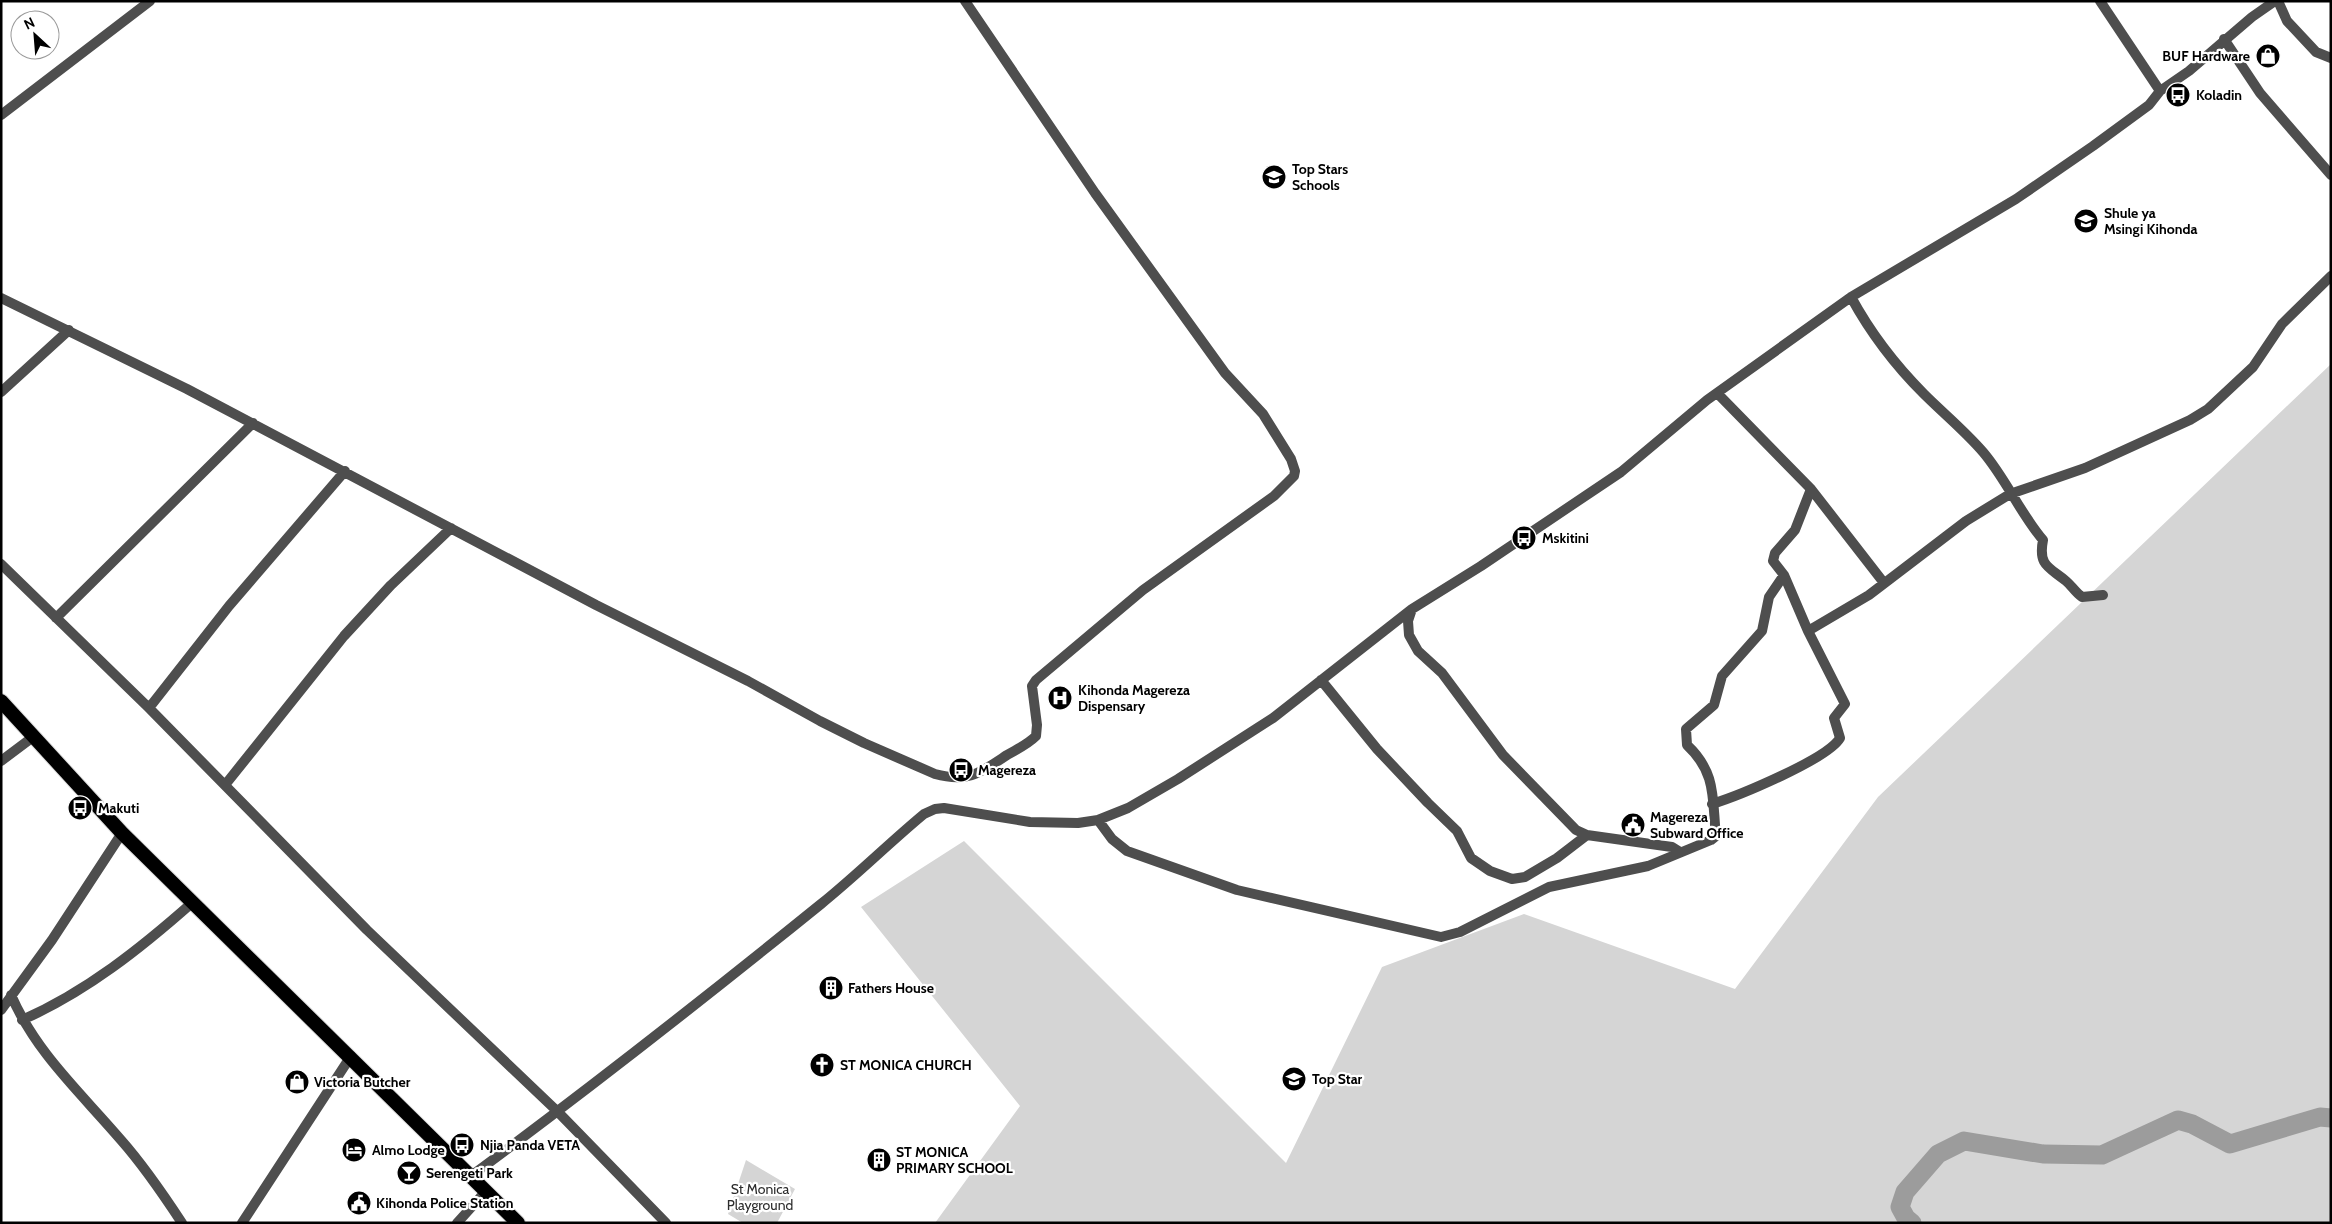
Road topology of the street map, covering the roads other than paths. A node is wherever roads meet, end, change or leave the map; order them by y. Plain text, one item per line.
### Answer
1 (150, 1) edge
2 (965, 1) edge
3 (2100, 1) edge
4 (2276, 1) edge
5 (2224, 39) junction
6 (2331, 58) edge
7 (2160, 92) junction
8 (1, 115) edge
9 (2331, 175) edge
10 (2331, 276) edge
11 (1851, 297) junction
12 (1, 298) edge
13 (69, 330) junction
14 (1, 392) edge
15 (1718, 394) junction
16 (253, 423) junction
17 (345, 471) junction
18 (1811, 488) junction
19 (2010, 494) junction
20 (451, 528) junction
21 (1, 564) edge
22 (1784, 575) junction
23 (1884, 583) junction
24 (2103, 595) dead end
25 (1412, 609) junction
26 (56, 618) junction
27 (1808, 631) junction
28 (1321, 680) junction
29 (1, 701) edge
30 (150, 708) junction
31 (32, 737) junction
32 (1, 761) edge
33 (225, 785) junction
34 (1712, 804) junction
35 (1098, 820) junction
36 (122, 833) junction
37 (1587, 835) junction
38 (1680, 852) junction
39 (193, 902) junction
40 (11, 995) junction
41 (1, 1010) edge
42 (22, 1020) junction
43 (351, 1056) junction
44 (558, 1112) junction
45 (471, 1176) junction
46 (486, 1191) junction
47 (182, 1223) edge
48 (242, 1223) edge
49 (457, 1223) edge
50 (518, 1223) edge
51 (666, 1223) edge

1 - 8 street
2 - 20 street
3 - 7 street
4 - 5 street
4 - 6 street
5 - 7 street
5 - 9 street
7 - 11 street
10 - 19 street
11 - 15 street
11 - 19 street
12 - 13 street
13 - 14 street
13 - 16 street
15 - 18 street
15 - 25 street
16 - 17 street
16 - 26 street
17 - 20 street
17 - 30 street
18 - 22 street
18 - 23 street
19 - 23 street
19 - 24 street
20 - 33 street
21 - 26 street
22 - 27 street
22 - 34 street
23 - 27 street
25 - 28 street
25 - 37 street
26 - 30 street
27 - 34 street
28 - 35 street
28 - 37 street
29 - 31 highway
30 - 33 street
31 - 32 street
31 - 36 highway
33 - 44 street
34 - 38 street
35 - 38 street
35 - 44 street
36 - 39 highway
36 - 40 street
37 - 38 street
39 - 42 street
39 - 43 highway
40 - 41 street
40 - 42 street
42 - 47 street
43 - 45 highway
43 - 48 street
44 - 45 street
44 - 51 street
45 - 46 highway
46 - 49 street
46 - 50 highway

